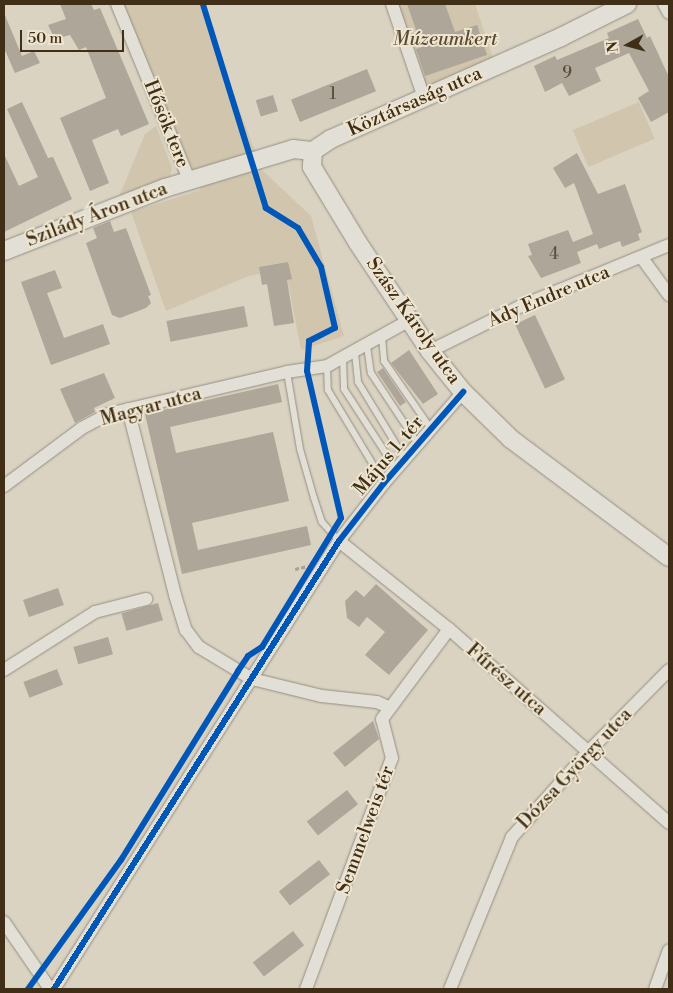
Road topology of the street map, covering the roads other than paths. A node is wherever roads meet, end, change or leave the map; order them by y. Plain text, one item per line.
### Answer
1 (116, 4) edge
2 (392, 4) edge
3 (627, 4) edge
4 (664, 4) edge
5 (669, 13) edge
6 (424, 98) junction
7 (313, 151) junction
8 (190, 182) junction
9 (669, 245) edge
10 (4, 251) edge
11 (642, 258) junction
12 (669, 295) edge
13 (410, 320) junction
14 (382, 337) junction
15 (367, 346) junction
16 (430, 351) junction
17 (355, 353) junction
18 (343, 359) junction
19 (327, 366) junction
20 (286, 372) junction
21 (463, 392) junction
22 (128, 409) junction
23 (431, 429) junction
24 (418, 444) junction
25 (405, 459) junction
26 (396, 470) junction
27 (384, 483) junction
28 (4, 486) edge
29 (339, 542) junction
30 (669, 557) edge
31 (146, 600) dead end
32 (449, 629) junction
33 (4, 670) edge
34 (669, 670) edge
35 (252, 680) junction
36 (388, 707) junction
37 (588, 752) junction
38 (669, 823) edge
39 (4, 922) edge
40 (669, 950) edge
41 (50, 989) edge
42 (54, 989) edge
43 (306, 989) edge
44 (450, 989) edge
45 (655, 989) edge

1 - 8 street, Hősök tere
2 - 6 street
3 - 6 main road, Köztársaság utca
4 - 5 street
6 - 7 main road, Köztársaság utca
7 - 8 main road, Hősök tere
7 - 13 main road, Szász Károly utca
8 - 10 main road, Szilády Áron utca
9 - 11 street, Ady Endre utca
11 - 12 street
11 - 16 street, Ady Endre utca
13 - 14 street
13 - 16 main road, Szász Károly utca
14 - 15 street
14 - 23 lane
15 - 17 street
15 - 24 lane
16 - 21 main road, Szász Károly utca
17 - 18 street
17 - 25 lane
18 - 19 street
18 - 26 lane
19 - 20 street
19 - 27 lane
20 - 22 street, Magyar utca
20 - 29 lane
21 - 23 street, Május 1. tér
21 - 30 main road, Szász Károly utca
22 - 28 street, Magyar utca
22 - 35 street
23 - 24 street, Május 1. tér
24 - 25 street, Május 1. tér
25 - 26 street, Május 1. tér
26 - 27 street, Május 1. tér
27 - 29 street, Május 1. tér
29 - 32 street, Fűrész utca
29 - 35 street, Május 1. tér
31 - 33 street
32 - 36 street
32 - 37 street, Fűrész utca
34 - 37 street, Dózsa György utca
35 - 36 street
35 - 42 street, Május 1. tér
36 - 43 street, Semmelweis tér
37 - 38 street, Fűrész utca
37 - 44 street, Dózsa György utca
39 - 41 street
40 - 45 street

